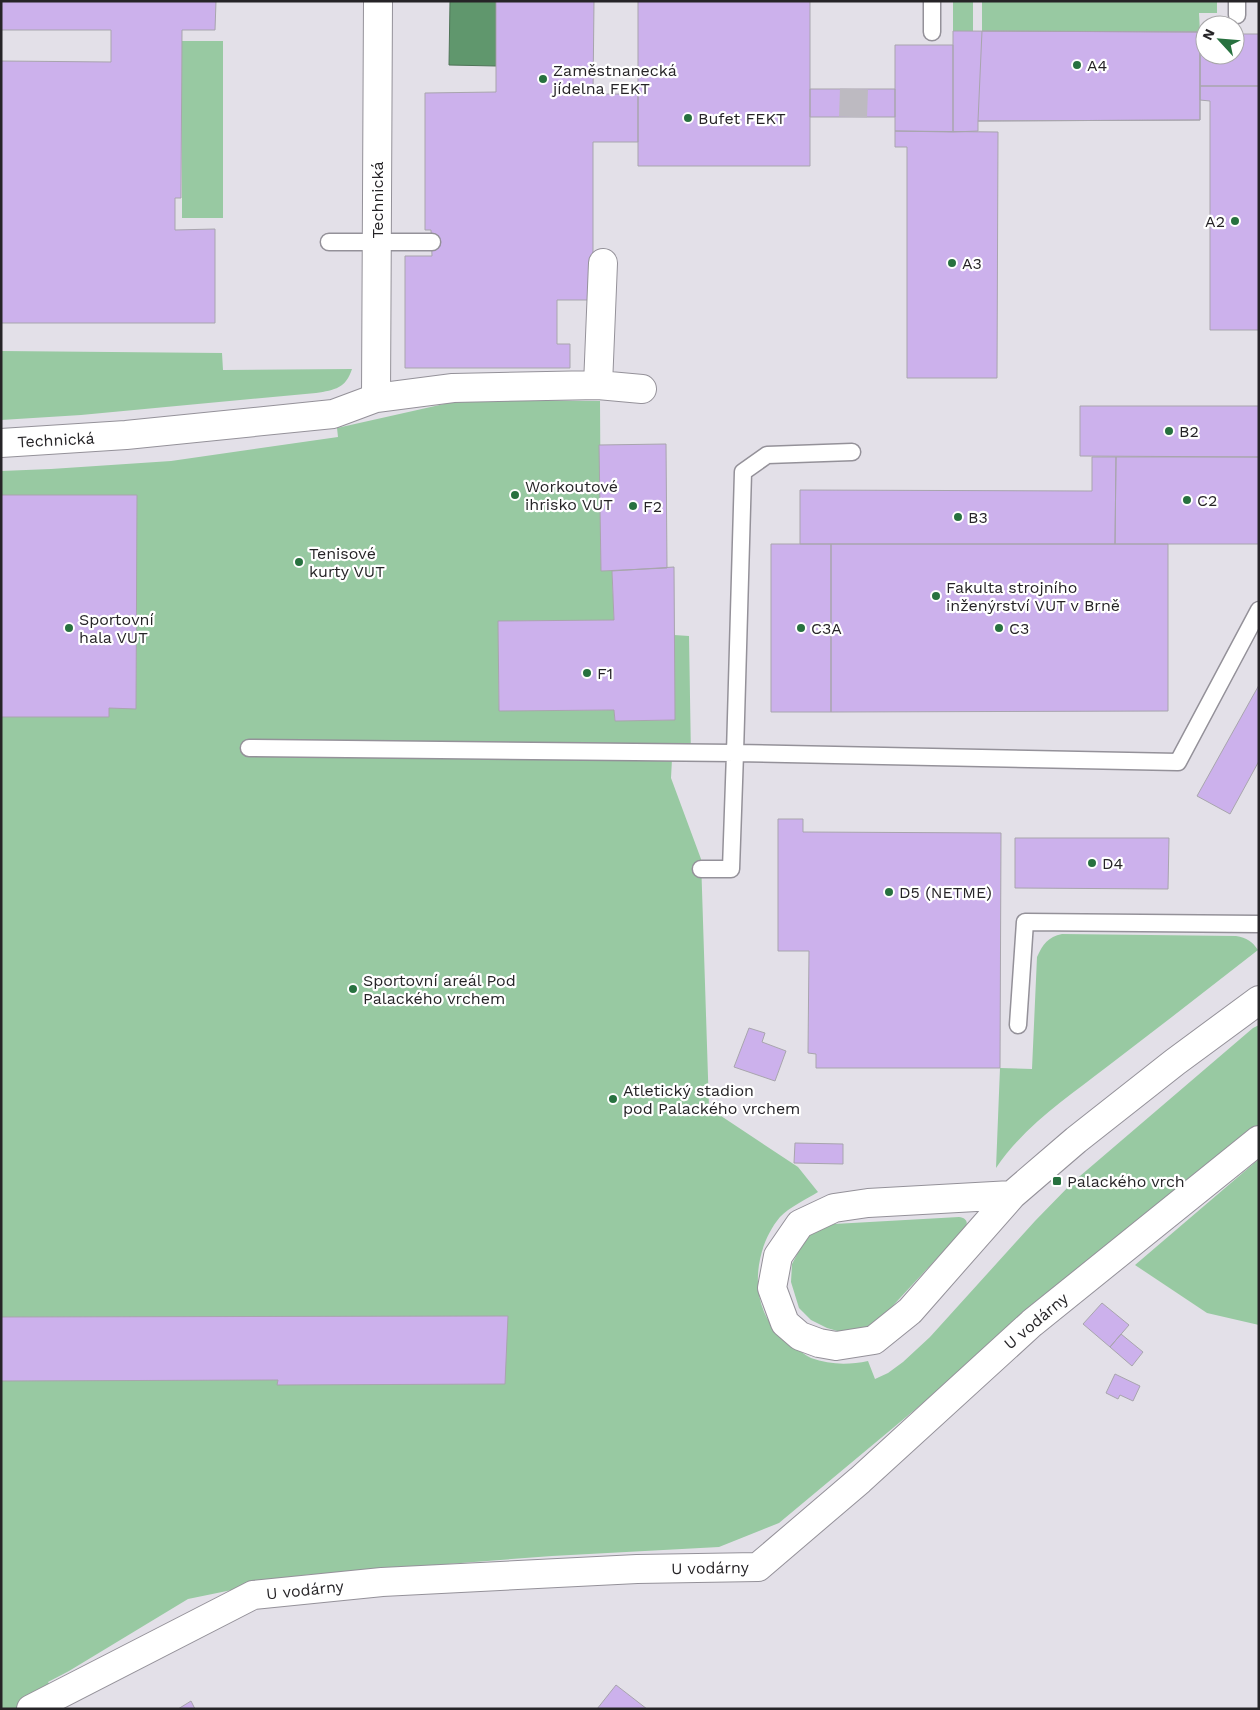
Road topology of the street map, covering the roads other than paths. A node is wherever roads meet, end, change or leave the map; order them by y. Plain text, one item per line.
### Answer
1 (378, 1) edge
2 (932, 1) edge
3 (932, 32) dead end
4 (329, 242) dead end
5 (377, 242) junction
6 (432, 242) dead end
7 (603, 263) dead end
8 (598, 385) junction
9 (642, 389) dead end
10 (376, 398) junction
11 (1, 443) edge
12 (852, 452) dead end
13 (1259, 610) edge
14 (249, 748) dead end
15 (735, 753) junction
16 (701, 869) dead end
17 (1259, 924) edge
18 (1259, 1000) edge
19 (1018, 1025) dead end
20 (1259, 1140) edge
21 (1012, 1195) junction
22 (31, 1709) edge

1 - 5 street, Technická
2 - 3 lane
4 - 5 lane
5 - 6 lane
5 - 10 street, Technická
7 - 8 street
8 - 9 street, Technická
8 - 10 street, Technická
10 - 11 street, Technická
12 - 15 lane
13 - 15 lane
14 - 15 lane
15 - 16 lane
17 - 19 lane
18 - 21 street
20 - 22 street, U vodárny
21 - 21 street

